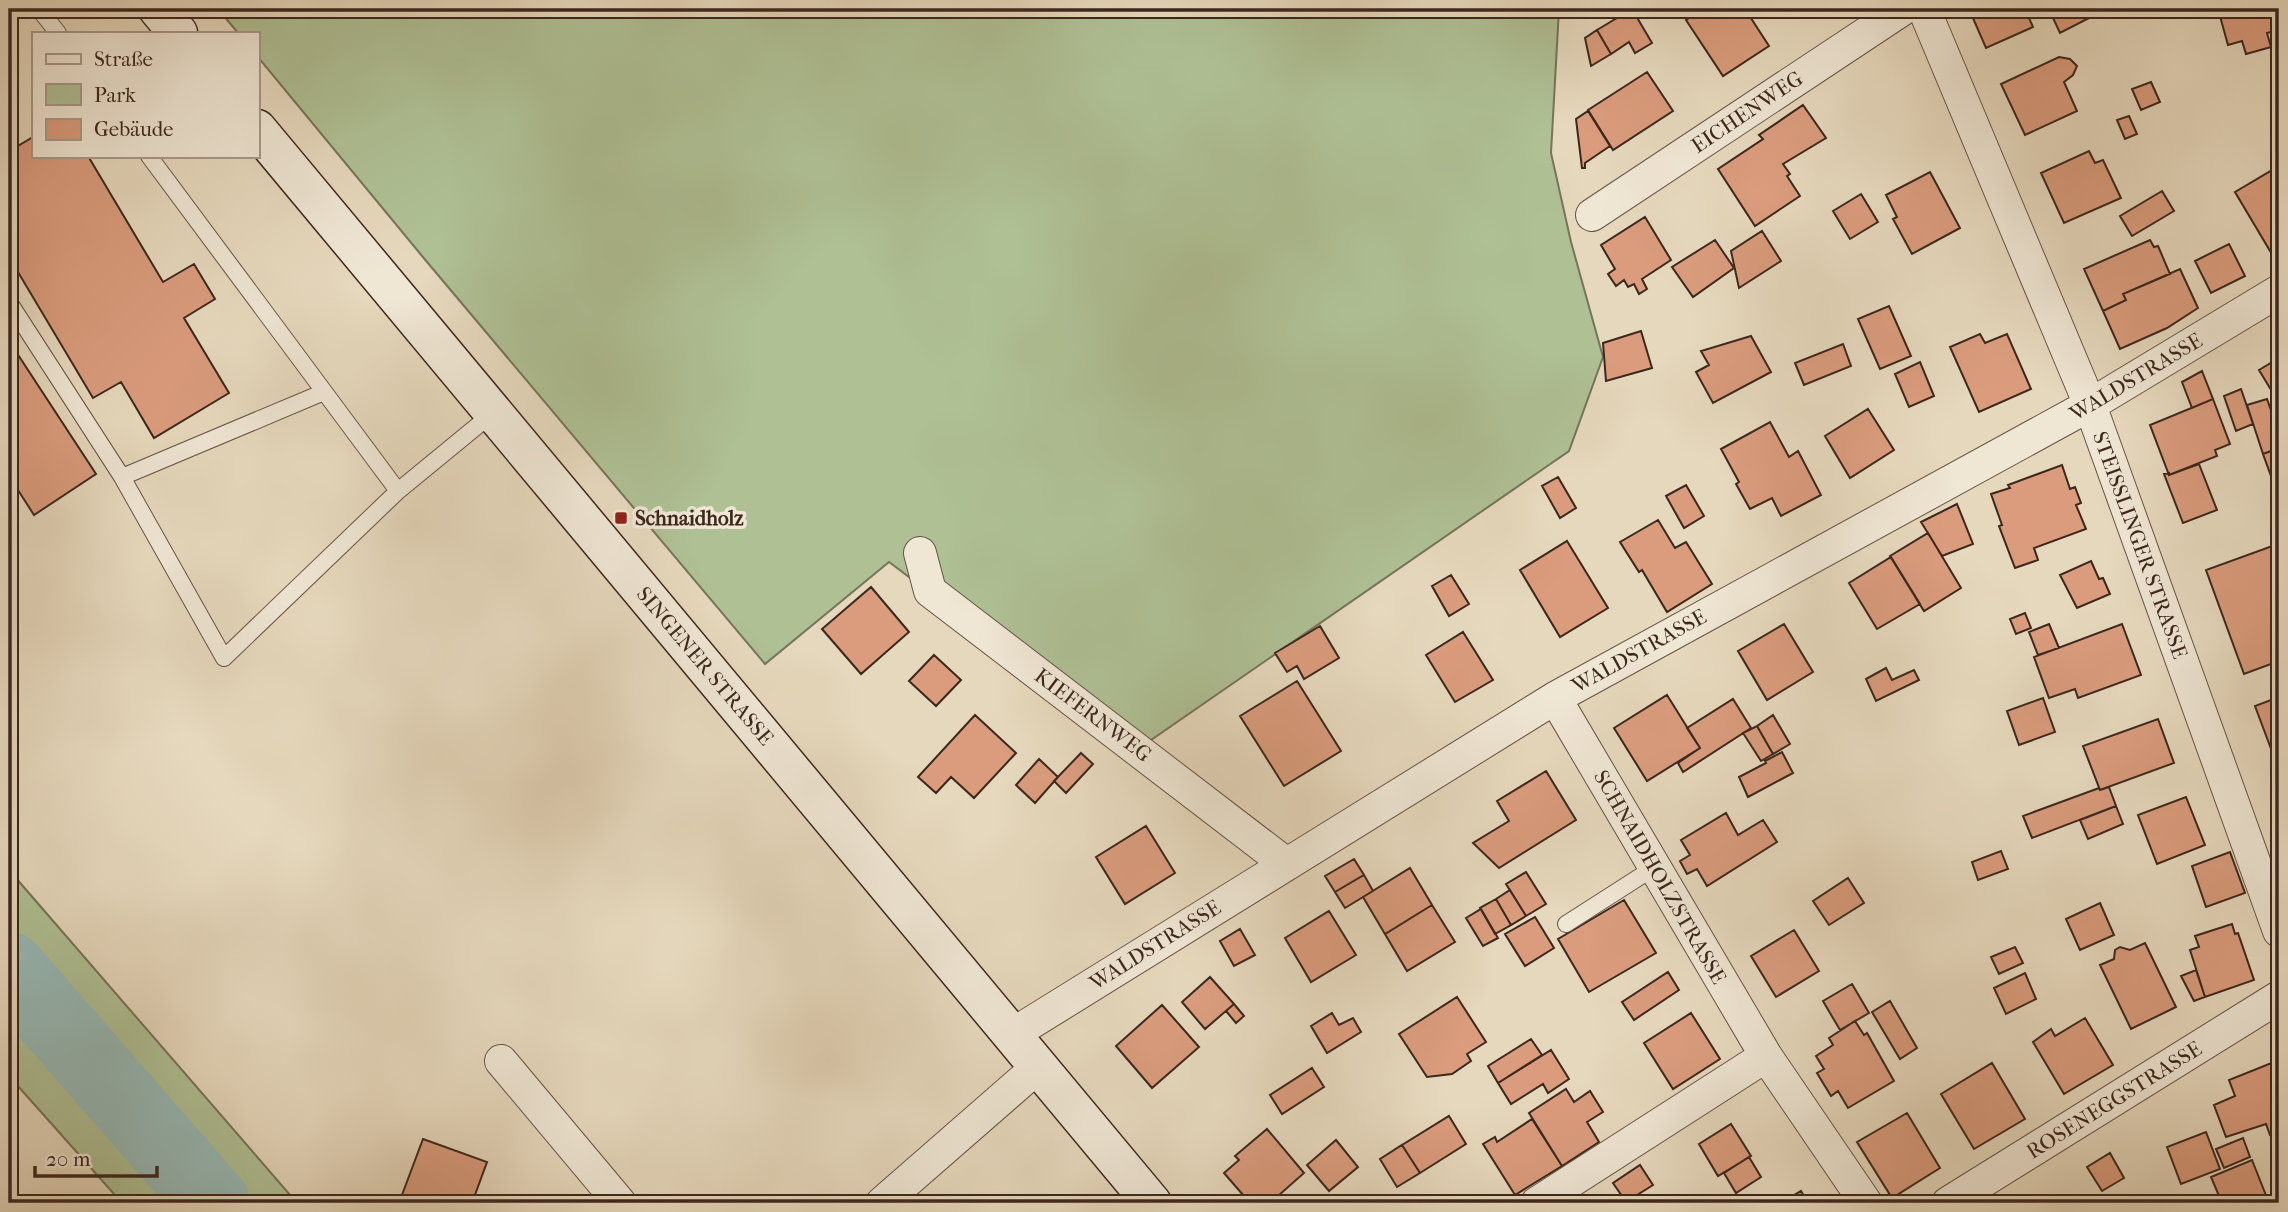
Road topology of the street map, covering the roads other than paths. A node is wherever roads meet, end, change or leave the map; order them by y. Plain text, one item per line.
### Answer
1 (40, 9) edge
2 (158, 9) edge
3 (1903, 9) edge
4 (1924, 9) edge
5 (57, 32) edge
6 (177, 32) edge
7 (259, 131) edge
8 (150, 158) edge
9 (1592, 215) dead end
10 (2279, 291) edge
11 (9, 302) edge
12 (324, 393) junction
13 (2090, 405) junction
14 (493, 413) junction
15 (122, 477) junction
16 (398, 491) junction
17 (920, 554) dead end
18 (1555, 698) junction
19 (1285, 863) junction
20 (1655, 867) junction
21 (1566, 924) dead end
22 (2279, 931) edge
23 (2279, 997) edge
24 (1013, 1034) junction
25 (1766, 1056) junction
26 (501, 1061) dead end
27 (1040, 1066) junction
28 (620, 1203) edge
29 (882, 1203) edge
30 (1152, 1203) edge
31 (1537, 1203) edge
32 (1866, 1203) edge
33 (1948, 1203) edge

1 - 5 lane
2 - 6 main road
3 - 9 street, EICHENWEG
4 - 13 street, STEISSLINGER STRASSE
7 - 14 main road, SINGENER STRASSE
8 - 12 lane
10 - 13 street, WALDSTRASSE
11 - 15 lane
12 - 15 lane
12 - 16 lane
13 - 18 street, WALDSTRASSE
13 - 22 street, STEISSLINGER STRASSE
14 - 16 lane
14 - 24 main road, SINGENER STRASSE
15 - 16 lane
17 - 19 street, KIEFERNWEG
18 - 19 street, WALDSTRASSE
18 - 20 street, SCHNAIDHOLZSTRASSE
19 - 24 street, WALDSTRASSE
20 - 21 lane
20 - 25 street, SCHNAIDHOLZSTRASSE
23 - 33 street, ROSENEGGSTRASSE
24 - 27 main road, SINGENER STRASSE
25 - 31 street
25 - 32 street, SCHNAIDHOLZSTRASSE
26 - 28 street
27 - 29 street
27 - 30 main road, SINGENER STRASSE

